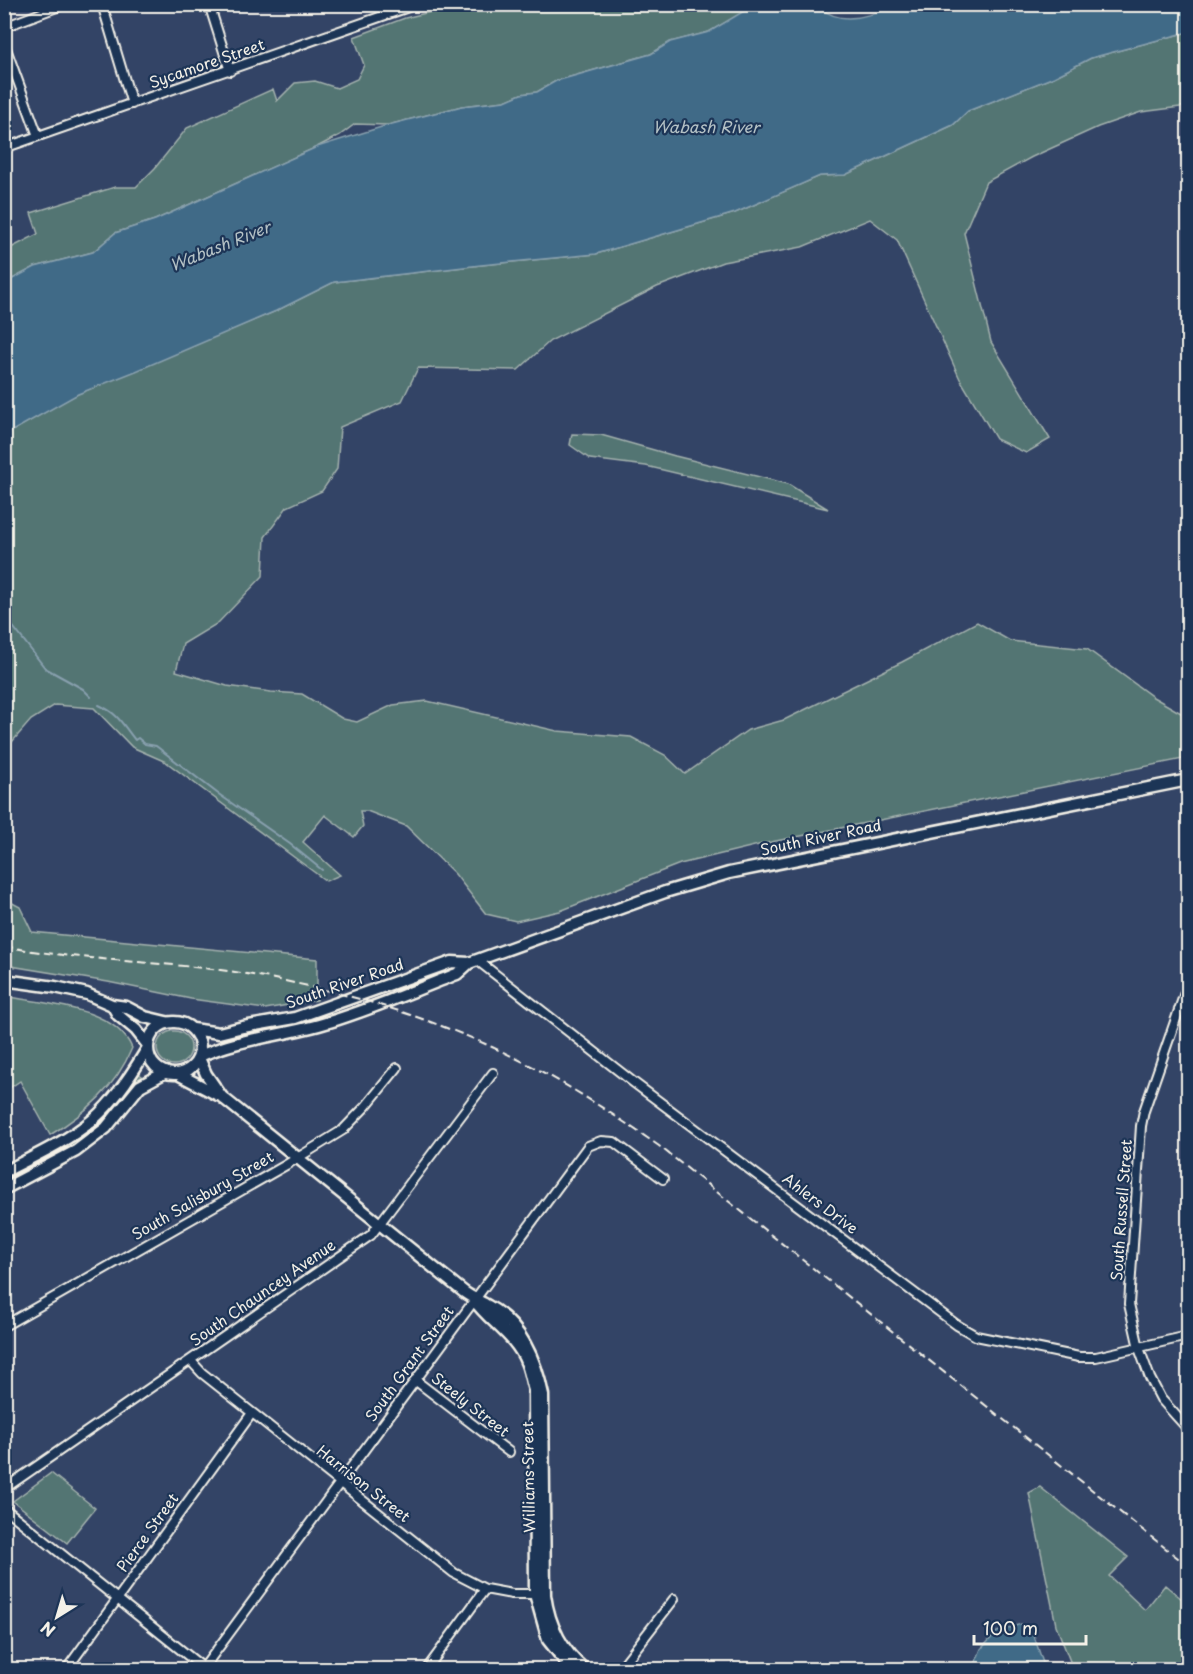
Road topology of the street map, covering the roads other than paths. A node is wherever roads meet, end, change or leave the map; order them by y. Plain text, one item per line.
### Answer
1 (65, 4) edge
2 (102, 4) edge
3 (209, 4) edge
4 (417, 4) edge
5 (4, 27) edge
6 (4, 44) edge
7 (230, 71) junction
8 (132, 104) junction
9 (38, 136) junction
10 (4, 148) edge
11 (1188, 780) edge
12 (473, 961) junction
13 (4, 980) edge
14 (1188, 984) edge
15 (112, 1005) junction
16 (166, 1022) junction
17 (193, 1029) junction
18 (147, 1047) junction
19 (199, 1057) junction
20 (397, 1068) dead end
21 (165, 1072) junction
22 (493, 1073) dead end
23 (178, 1074) junction
24 (222, 1096) junction
25 (298, 1157) junction
26 (4, 1172) edge
27 (663, 1179) dead end
28 (4, 1189) edge
29 (380, 1223) junction
30 (474, 1300) junction
31 (4, 1326) edge
32 (1188, 1336) edge
33 (1139, 1348) junction
34 (191, 1361) junction
35 (415, 1380) junction
36 (252, 1413) junction
37 (1188, 1430) edge
38 (509, 1452) dead end
39 (339, 1483) junction
40 (4, 1489) edge
41 (4, 1508) edge
42 (485, 1589) junction
43 (535, 1594) junction
44 (118, 1598) junction
45 (674, 1599) dead end
46 (204, 1669) edge
47 (66, 1670) edge
48 (426, 1670) edge
49 (572, 1670) edge
50 (585, 1670) edge
51 (619, 1670) edge

1 - 5 street
2 - 8 street
3 - 7 street
4 - 7 street, Sycamore Street
6 - 9 street
7 - 8 street, Sycamore Street
8 - 9 street, Sycamore Street
9 - 10 street, Sycamore Street
11 - 12 main road, South River Road
12 - 17 main road, South River Road
12 - 19 main road, South River Road
12 - 33 street, Ahlers Drive
13 - 15 main road
14 - 33 street, South Russell Street
15 - 16 main road
15 - 18 main road
16 - 17 main road
16 - 18 main road
17 - 19 main road
18 - 21 main road
18 - 26 main road
19 - 23 main road
19 - 24 main road, Williams Street
20 - 25 street, South Salisbury Street
21 - 23 main road
21 - 28 main road
22 - 29 street, South Chauncey Avenue
23 - 24 main road, Williams Street
24 - 25 main road, Williams Street
25 - 29 main road, Williams Street
25 - 31 street, South Salisbury Street
27 - 30 street, South Grant Street
29 - 30 main road, Williams Street
29 - 34 street, South Chauncey Avenue
30 - 35 street, South Grant Street
30 - 43 main road, Williams Street
30 - 50 main road, Williams Street
32 - 33 street, Ahlers Drive
33 - 37 street, South Russell Street
34 - 36 street, Harrison Street
34 - 40 street, South Chauncey Avenue
35 - 38 street, Steely Street
35 - 39 street, South Grant Street
36 - 39 street, Harrison Street
36 - 44 street, Pierce Street
39 - 42 street, Harrison Street
39 - 46 street, South Grant Street
41 - 44 street
42 - 43 street, Harrison Street
42 - 48 street
43 - 49 main road, Williams Street
44 - 46 street
44 - 47 street, Pierce Street
45 - 51 street

